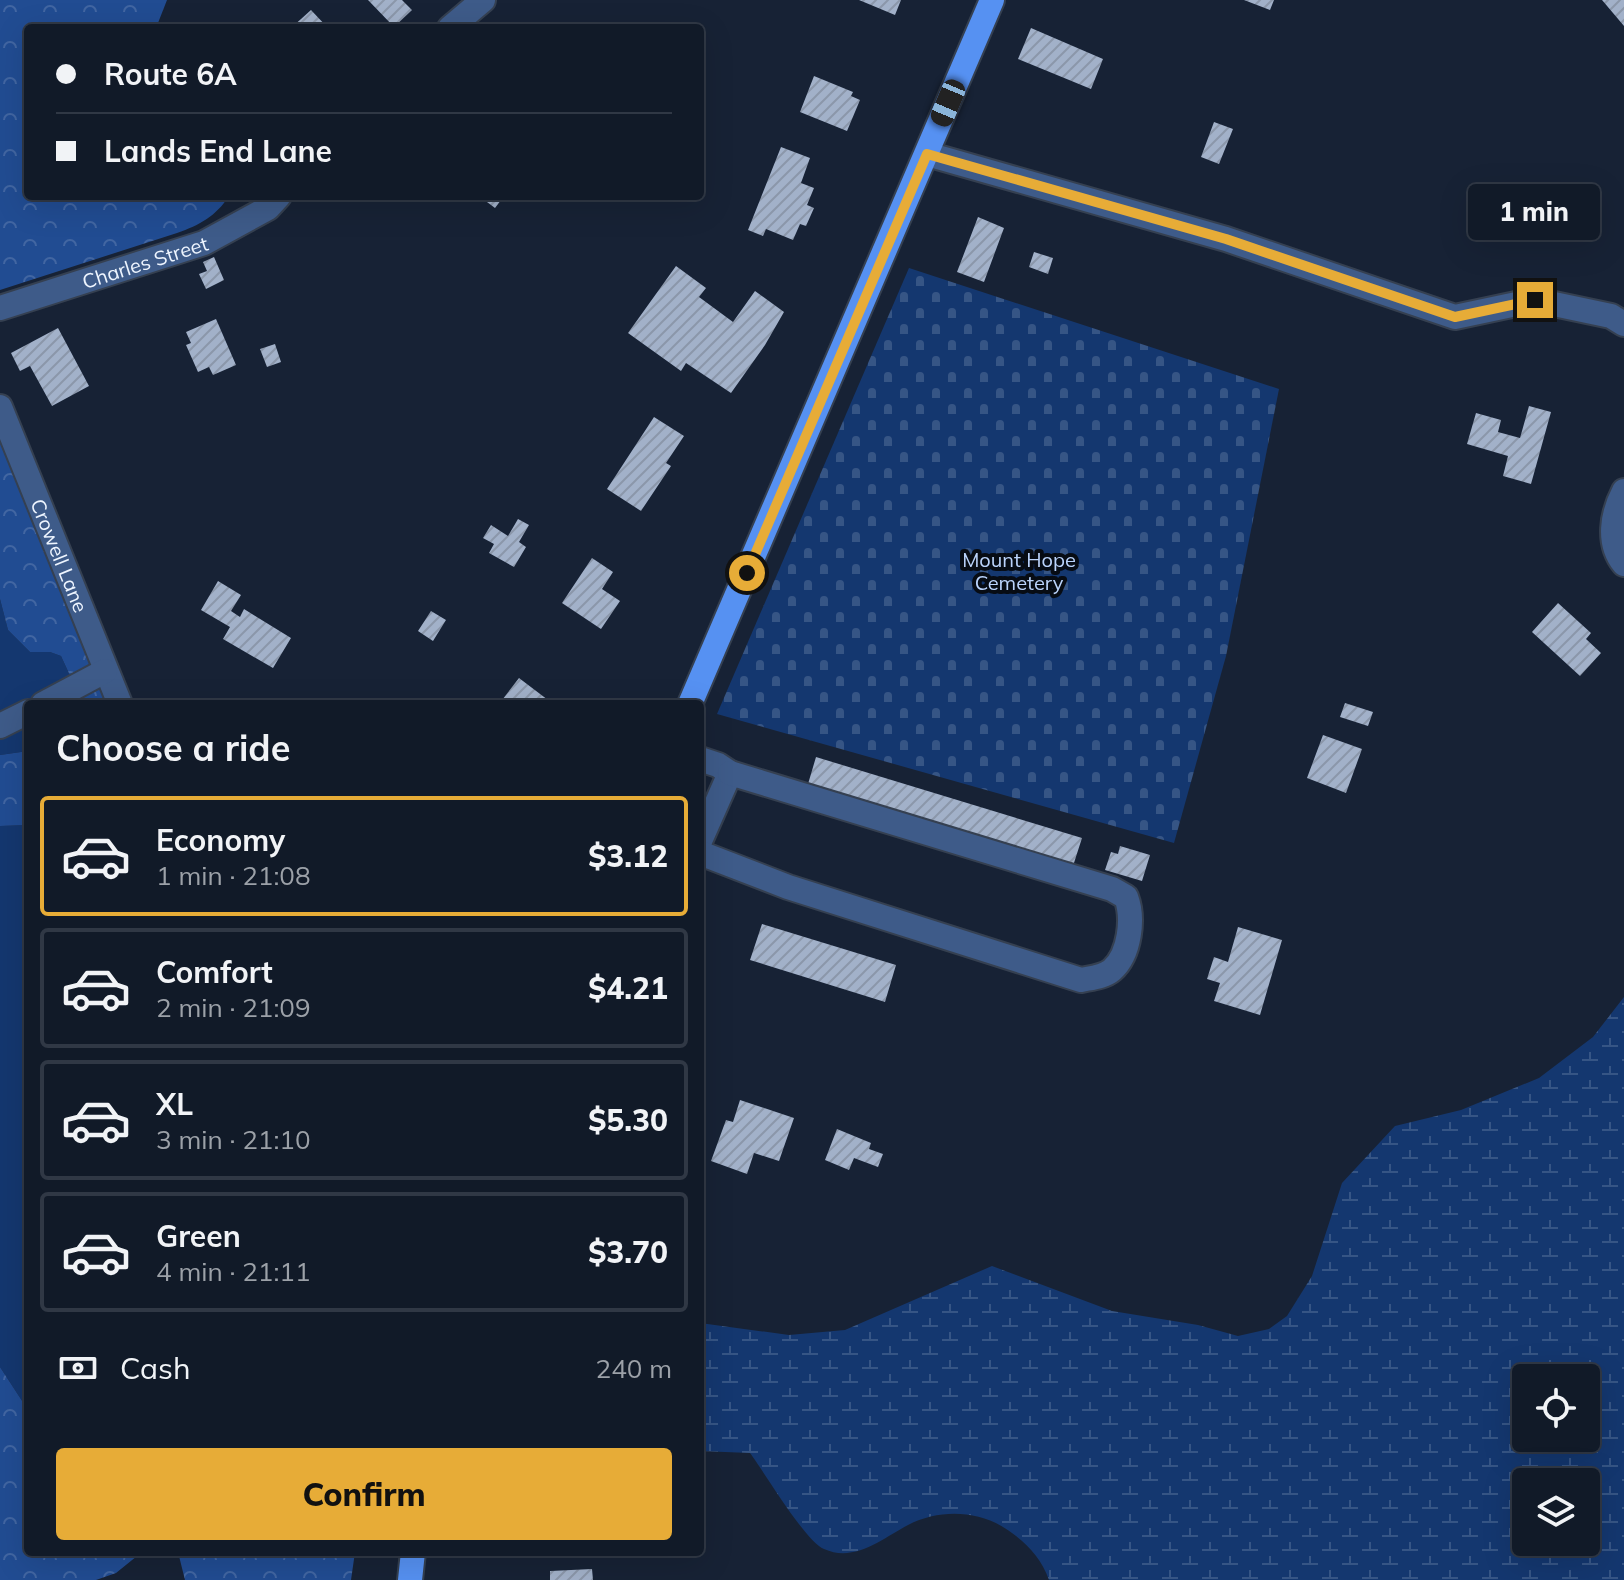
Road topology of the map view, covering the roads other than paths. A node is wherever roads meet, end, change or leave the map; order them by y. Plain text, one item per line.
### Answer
1 (483, 0) edge
2 (992, 0) edge
3 (455, 24) edge
4 (927, 154) junction
5 (275, 200) edge
6 (0, 308) edge
7 (1624, 324) edge
8 (0, 407) edge
9 (1624, 491) edge
10 (1624, 564) edge
11 (105, 671) junction
12 (51, 700) edge
13 (118, 700) edge
14 (692, 700) edge
15 (24, 714) edge
16 (0, 726) edge
17 (704, 760) edge
18 (730, 773) junction
19 (704, 832) edge
20 (704, 855) edge
21 (413, 1556) edge
22 (410, 1580) edge

1 - 3 street
2 - 4 main road
4 - 7 street
4 - 14 main road
5 - 6 street, Charles Street
8 - 11 street, Crowell Lane
9 - 10 street
11 - 12 street
11 - 13 street, Crowell Lane
15 - 16 street
17 - 18 street
18 - 19 street
18 - 20 street
21 - 22 main road

